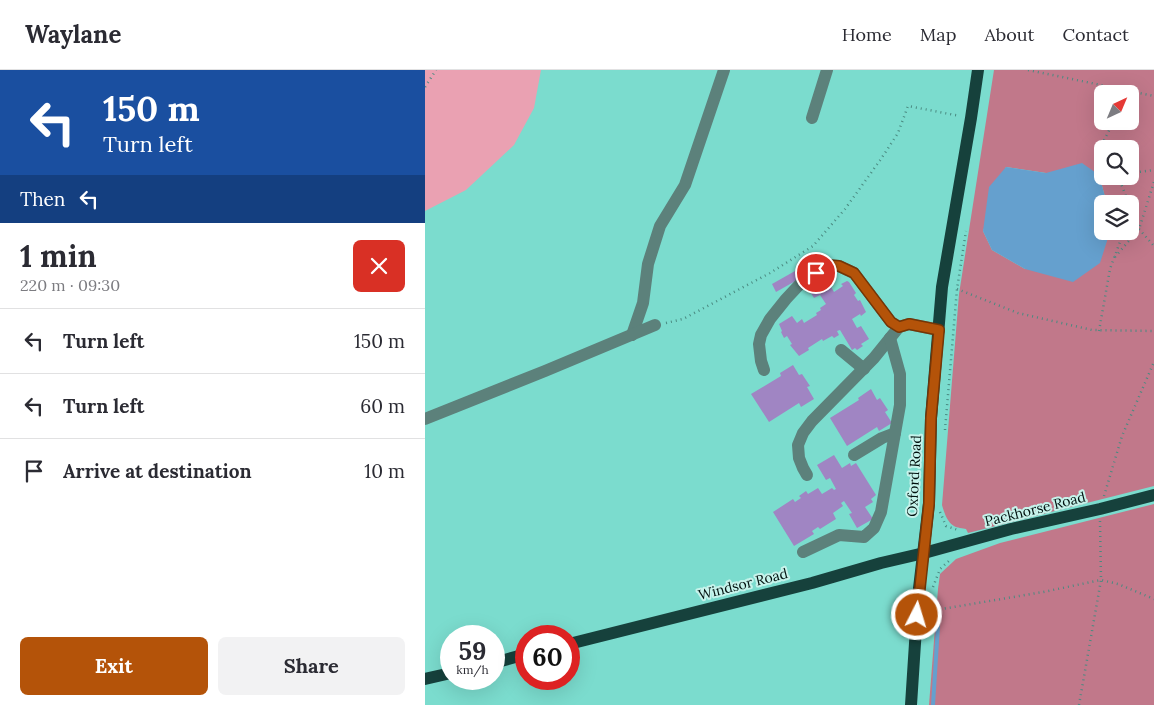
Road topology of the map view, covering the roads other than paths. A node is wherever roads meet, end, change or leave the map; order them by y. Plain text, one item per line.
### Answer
1 (724, 70) edge
2 (827, 70) edge
3 (978, 70) edge
4 (812, 118) dead end
5 (655, 325) road end
6 (899, 327) junction
7 (939, 330) junction
8 (632, 335) junction
9 (890, 338) junction
10 (841, 350) dead end
11 (864, 369) junction
12 (764, 370) dead end
13 (425, 419) edge
14 (895, 434) junction
15 (854, 455) dead end
16 (807, 475) dead end
17 (1154, 495) edge
18 (803, 552) dead end
19 (924, 553) junction
20 (580, 641) edge
21 (440, 676) edge
22 (425, 679) edge
23 (911, 705) edge

1 - 8 street
2 - 4 street
3 - 7 main road, Oxford Road
5 - 8 street
6 - 7 street
6 - 9 street
6 - 12 street
7 - 19 main road, Oxford Road
8 - 13 street
9 - 11 street
9 - 14 street
10 - 11 street
11 - 16 street
14 - 15 street
14 - 18 street
17 - 19 main road, Packhorse Road
19 - 20 main road, Windsor Road
19 - 23 main road, Oxford Road
21 - 22 main road

